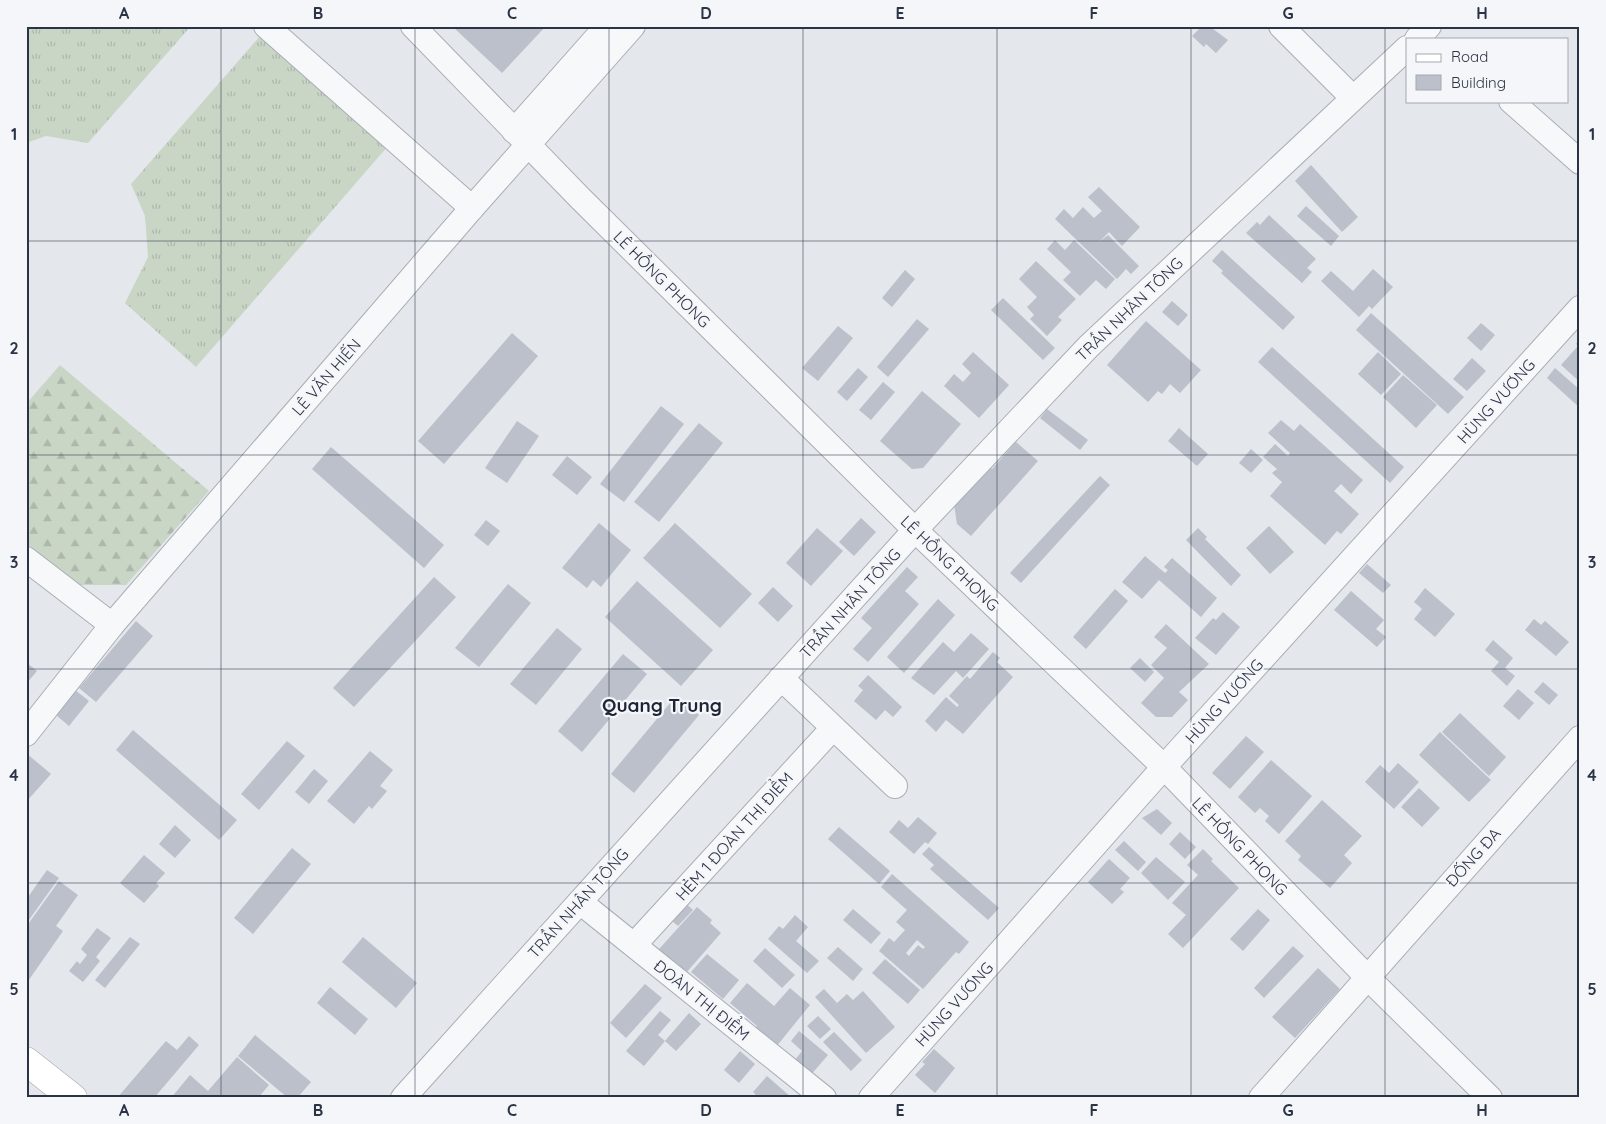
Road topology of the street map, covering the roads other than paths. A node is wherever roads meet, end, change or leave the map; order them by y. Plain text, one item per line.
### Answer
1 (266, 26) edge
2 (413, 26) edge
3 (607, 26) edge
4 (633, 26) edge
5 (1281, 26) edge
6 (1406, 50) edge
7 (1353, 98) junction
8 (1511, 102) edge
9 (521, 139) junction
10 (1580, 162) edge
11 (472, 208) junction
12 (1580, 308) edge
13 (915, 530) junction
14 (26, 560) edge
15 (112, 626) junction
16 (781, 678) junction
17 (833, 728) junction
18 (26, 734) edge
19 (1580, 738) edge
20 (1164, 767) junction
21 (895, 786) dead end
22 (580, 902) junction
23 (634, 945) junction
24 (1367, 977) junction
25 (26, 1061) edge
26 (73, 1098) edge
27 (403, 1098) edge
28 (824, 1098) edge
29 (871, 1098) edge
30 (1261, 1098) edge
31 (1490, 1098) edge

1 - 11 street
2 - 9 street, LÊ HỒNG PHONG
3 - 9 street, LÊ VĂN HIẾN
4 - 9 street, LÊ VĂN HIẾN
5 - 7 street
6 - 7 street, TRẦN NHÂN TÔNG
7 - 13 street, TRẦN NHÂN TÔNG
8 - 10 street
9 - 11 street, LÊ VĂN HIẾN
9 - 13 street, LÊ HỒNG PHONG
11 - 15 street, LÊ VĂN HIẾN
12 - 20 street, HÙNG VƯƠNG
13 - 16 street, TRẦN NHÂN TÔNG
13 - 20 street, LÊ HỒNG PHONG
14 - 15 street
15 - 18 street, LÊ VĂN HIẾN
16 - 17 street
16 - 22 street, TRẦN NHÂN TÔNG
17 - 21 street
17 - 23 street, HẺM 1 ĐOÀN THỊ ĐIỂM
19 - 24 street, ĐỐNG ĐA
20 - 24 street, LÊ HỒNG PHONG
20 - 29 street, HÙNG VƯƠNG
22 - 23 street, ĐOÀN THỊ ĐIỂM
22 - 27 street, TRẦN NHÂN TÔNG
23 - 28 street, ĐOÀN THỊ ĐIỂM
24 - 30 street, ĐỐNG ĐA
24 - 31 street, LÊ HỒNG PHONG
25 - 26 main road

